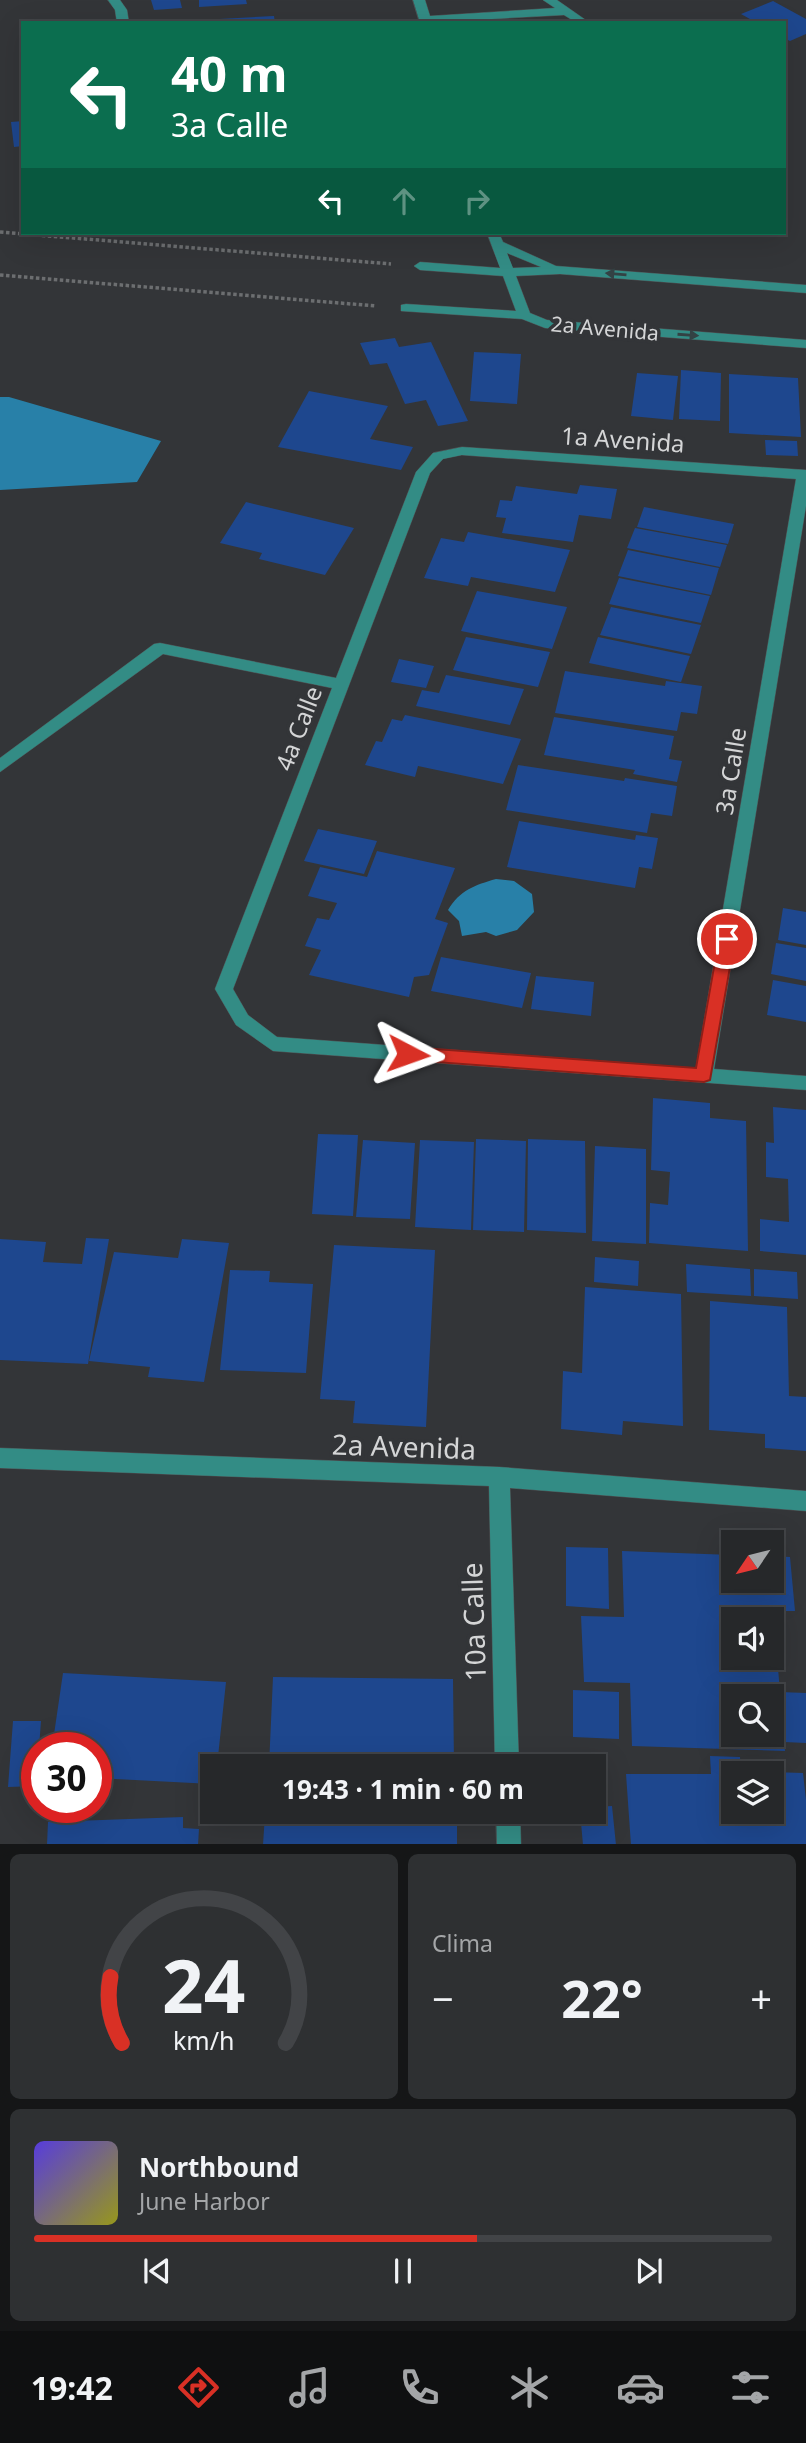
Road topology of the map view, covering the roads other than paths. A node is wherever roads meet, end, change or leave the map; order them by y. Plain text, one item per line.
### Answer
1 (134, 0) edge
2 (419, 0) edge
3 (549, 0) edge
4 (120, 11) edge
5 (568, 11) junction
6 (425, 21) edge
7 (438, 21) edge
8 (582, 21) edge
9 (496, 239) edge
10 (420, 266) road end
11 (560, 270) junction
12 (508, 272) junction
13 (806, 289) edge
14 (406, 309) road end
15 (524, 315) junction
16 (806, 344) edge
17 (438, 456) joint
18 (805, 474) edge
19 (341, 684) junction
20 (0, 766) edge
21 (704, 1075) junction
22 (806, 1083) edge
23 (0, 1458) edge
24 (499, 1477) junction
25 (806, 1501) edge
26 (507, 1754) edge
27 (508, 1824) edge
28 (509, 1844) edge

1 - 4 street
2 - 6 street
3 - 5 street
5 - 7 street
5 - 8 street
9 - 11 street
9 - 12 street
10 - 12 street
11 - 12 street
13 -> 11 street
12 - 15 street
14 - 15 street, 2a Avenida
15 -> 16 street, 2a Avenida
17 - 18 street, 1a Avenida
17 - 19 street, 4a Calle
18 - 21 street, 3a Calle
19 - 20 street
19 - 21 street, 4a Calle
21 - 22 street
23 - 24 street, 2a Avenida
24 - 25 street, 2a Avenida
24 - 26 street, 10a Calle
27 - 28 street

